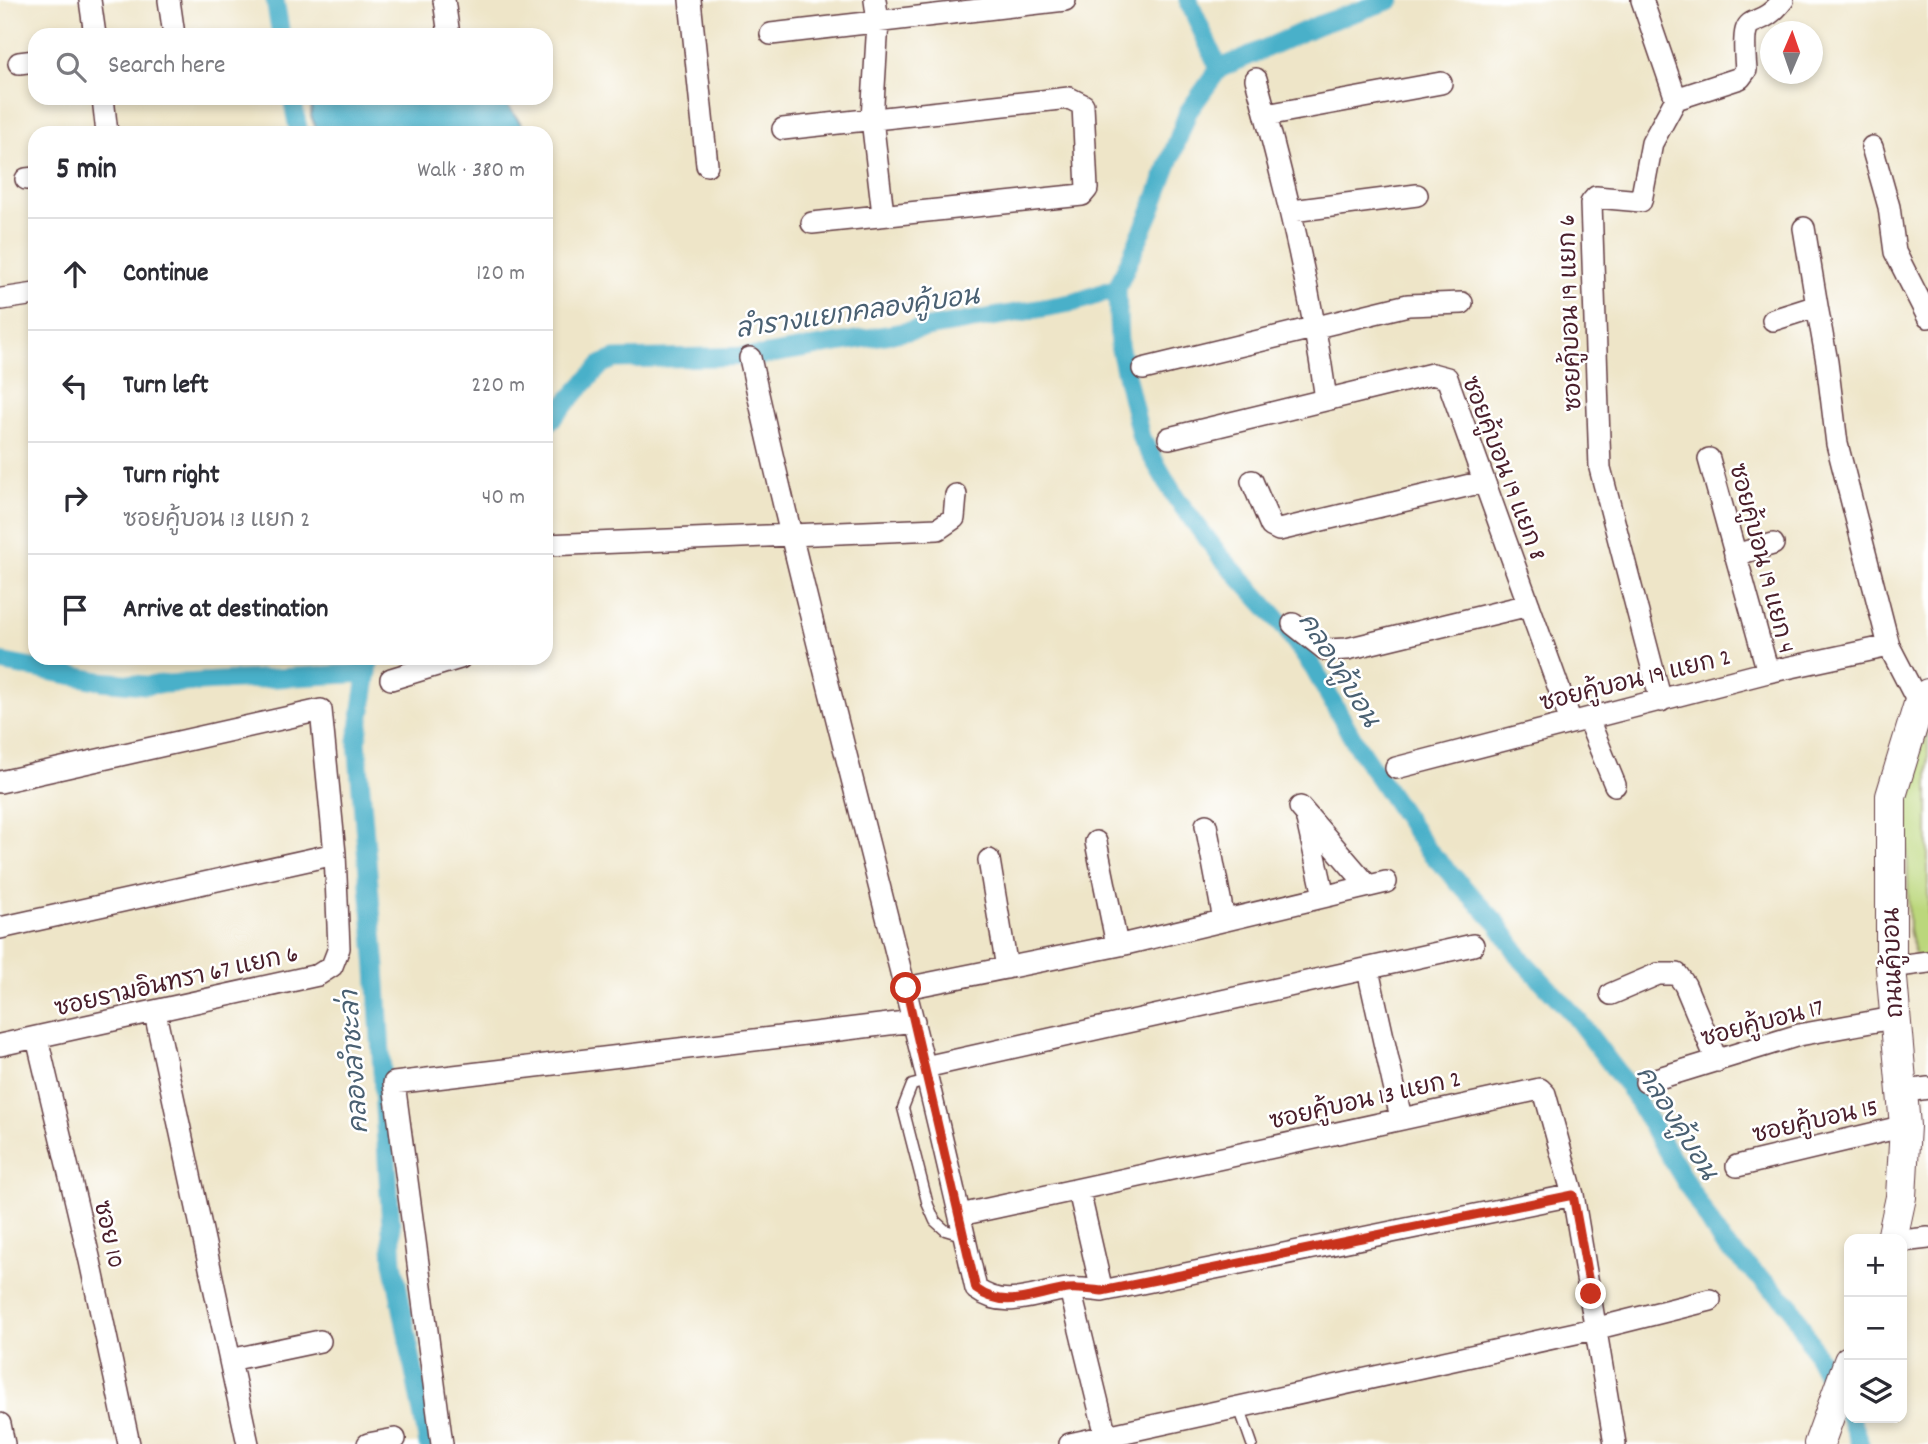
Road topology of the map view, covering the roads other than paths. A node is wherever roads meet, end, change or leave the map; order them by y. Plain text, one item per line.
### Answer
1 (90, 0) edge
2 (169, 0) edge
3 (444, 0) edge
4 (690, 0) edge
5 (875, 0) edge
6 (1065, 0) edge
7 (1642, 0) edge
8 (1783, 0) edge
9 (877, 22) junction
10 (94, 28) edge
11 (173, 28) edge
12 (448, 28) edge
13 (771, 34) dead end
14 (1256, 79) dead end
15 (1441, 83) dead end
16 (1676, 99) junction
17 (104, 105) edge
18 (1266, 115) junction
19 (872, 120) junction
20 (106, 126) edge
21 (783, 129) dead end
22 (1872, 147) dead end
23 (707, 165) dead end
24 (1417, 195) dead end
25 (1292, 211) junction
26 (883, 215) junction
27 (812, 223) dead end
28 (1804, 228) dead end
29 (28, 295) edge
30 (2, 299) dead end
31 (1462, 303) dead end
32 (1817, 306) junction
33 (1928, 317) edge
34 (1773, 320) dead end
35 (1316, 328) junction
36 (750, 358) dead end
37 (1143, 369) dead end
38 (1326, 399) junction
39 (1169, 438) dead end
40 (1709, 458) dead end
41 (1252, 481) dead end
42 (1483, 482) junction
43 (956, 495) dead end
44 (790, 537) junction
45 (1773, 544) dead end
46 (553, 545) edge
47 (1735, 555) junction
48 (1529, 606) junction
49 (1293, 624) dead end
50 (1889, 646) junction
51 (437, 665) edge
52 (1768, 672) junction
53 (391, 679) dead end
54 (1923, 699) edge
55 (1661, 701) junction
56 (1579, 721) junction
57 (1396, 768) dead end
58 (0, 782) edge
59 (1615, 785) dead end
60 (1206, 825) dead end
61 (1096, 842) dead end
62 (335, 854) junction
63 (989, 860) dead end
64 (1324, 897) junction
65 (1224, 920) junction
66 (0, 928) edge
67 (1117, 945) junction
68 (1473, 945) dead end
69 (1928, 962) edge
70 (1891, 967) junction
71 (1007, 968) junction
72 (1368, 970) junction
73 (906, 988) junction
74 (1611, 994) dead end
75 (155, 1013) junction
76 (1893, 1018) junction
77 (914, 1021) junction
78 (37, 1038) junction
79 (0, 1045) edge
80 (1717, 1061) junction
81 (926, 1074) junction
82 (1646, 1082) dead end
83 (1914, 1090) edge
84 (1401, 1118) junction
85 (1905, 1126) junction
86 (1738, 1166) dead end
87 (1079, 1191) junction
88 (1573, 1195) junction
89 (960, 1215) junction
90 (1893, 1234) edge
91 (965, 1236) junction
92 (1928, 1238) edge
93 (1907, 1240) edge
94 (1070, 1289) junction
95 (1102, 1291) junction
96 (1710, 1300) dead end
97 (1594, 1329) junction
98 (320, 1341) dead end
99 (230, 1360) junction
100 (1844, 1375) edge
101 (1239, 1407) junction
102 (0, 1424) edge
103 (1824, 1431) edge
104 (1107, 1436) junction
105 (395, 1439) dead end
106 (4, 1444) edge
107 (129, 1444) edge
108 (248, 1444) edge
109 (368, 1444) edge
110 (442, 1444) edge
111 (1070, 1444) edge
112 (1252, 1444) edge
113 (1615, 1444) edge

1 - 10 street
2 - 11 street
3 - 12 street
4 - 23 street
5 - 9 street
6 - 9 street
7 - 16 street
8 - 16 street
9 - 13 street
9 - 19 street
14 - 18 street
15 - 18 street
16 - 55 street, ซอยคู้บอน 19 แยก 6
17 - 20 street
18 - 25 street
19 - 21 street
19 - 26 street
19 - 26 street
22 - 33 street
24 - 25 street
25 - 35 street
26 - 27 street
28 - 32 street
29 - 30 street
31 - 35 street
32 - 34 street
32 - 50 street
35 - 37 street
35 - 38 street
36 - 44 street
38 - 39 street
38 - 42 street, ซอยคู้บอน 19 แยก 8
40 - 47 street, ซอยคู้บอน 19 แยก 4
41 - 42 street
42 - 48 street, ซอยคู้บอน 19 แยก 8
43 - 44 street
44 - 46 street
44 - 73 street
45 - 47 street
47 - 52 street, ซอยคู้บอน 19 แยก 4
48 - 49 street
48 - 56 street, ซอยคู้บอน 19 แยก 8
50 - 52 street, ซอยคู้บอน 19 แยก 2
50 - 54 street
51 - 53 street
52 - 55 street, ซอยคู้บอน 19 แยก 2
54 - 70 main road, ถนนคู้บอน
55 - 56 street, ซอยคู้บอน 19 แยก 2
56 - 57 street, ซอยคู้บอน 19 แยก 2
56 - 59 street, ซอยคู้บอน 19 แยก 8
58 - 62 street
60 - 65 street
61 - 67 street
62 - 66 street
62 - 75 street, ซอยรามอินทรา 67 แยก 6
63 - 71 street
64 - 64 street
64 - 65 street
65 - 67 street
67 - 71 street
68 - 72 street
69 - 70 street
70 - 76 main road, ถนนคู้บอน
71 - 73 street
72 - 81 street
72 - 84 street
73 - 77 street
74 - 80 street
75 - 78 street, ซอยรามอินทรา 67 แยก 6
75 - 99 street
76 - 80 street, ซอยคู้บอน 17
76 - 83 main road, ถนนคู้บอน
77 - 81 street
77 - 110 street
78 - 79 street, ซอยรามอินทรา 67 แยก 6
78 - 107 street, ซอย 10
80 - 82 street, ซอยคู้บอน 17
81 - 89 street
81 - 91 lane
83 - 85 main road, ถนนคู้บอน
84 - 87 street, ซอยคู้บอน 13 แยก 2
84 - 88 street, ซอยคู้บอน 13 แยก 2
85 - 86 street, ซอยคู้บอน 15
85 - 90 main road, ถนนคู้บอน
87 - 89 street, ซอยคู้บอน 13 แยก 2
87 - 95 street
88 - 95 street
88 - 97 street, ซอยคู้บอน 13 แยก 2
89 - 91 street
91 - 94 street
92 - 93 street
94 - 95 street
94 - 104 street
96 - 97 street
97 - 101 street
97 - 113 street, ซอยคู้บอน 13 แยก 2
98 - 99 street
99 - 108 street
100 - 103 main road
101 - 104 street
101 - 112 lane
102 - 106 street
104 - 111 street
105 - 109 street

